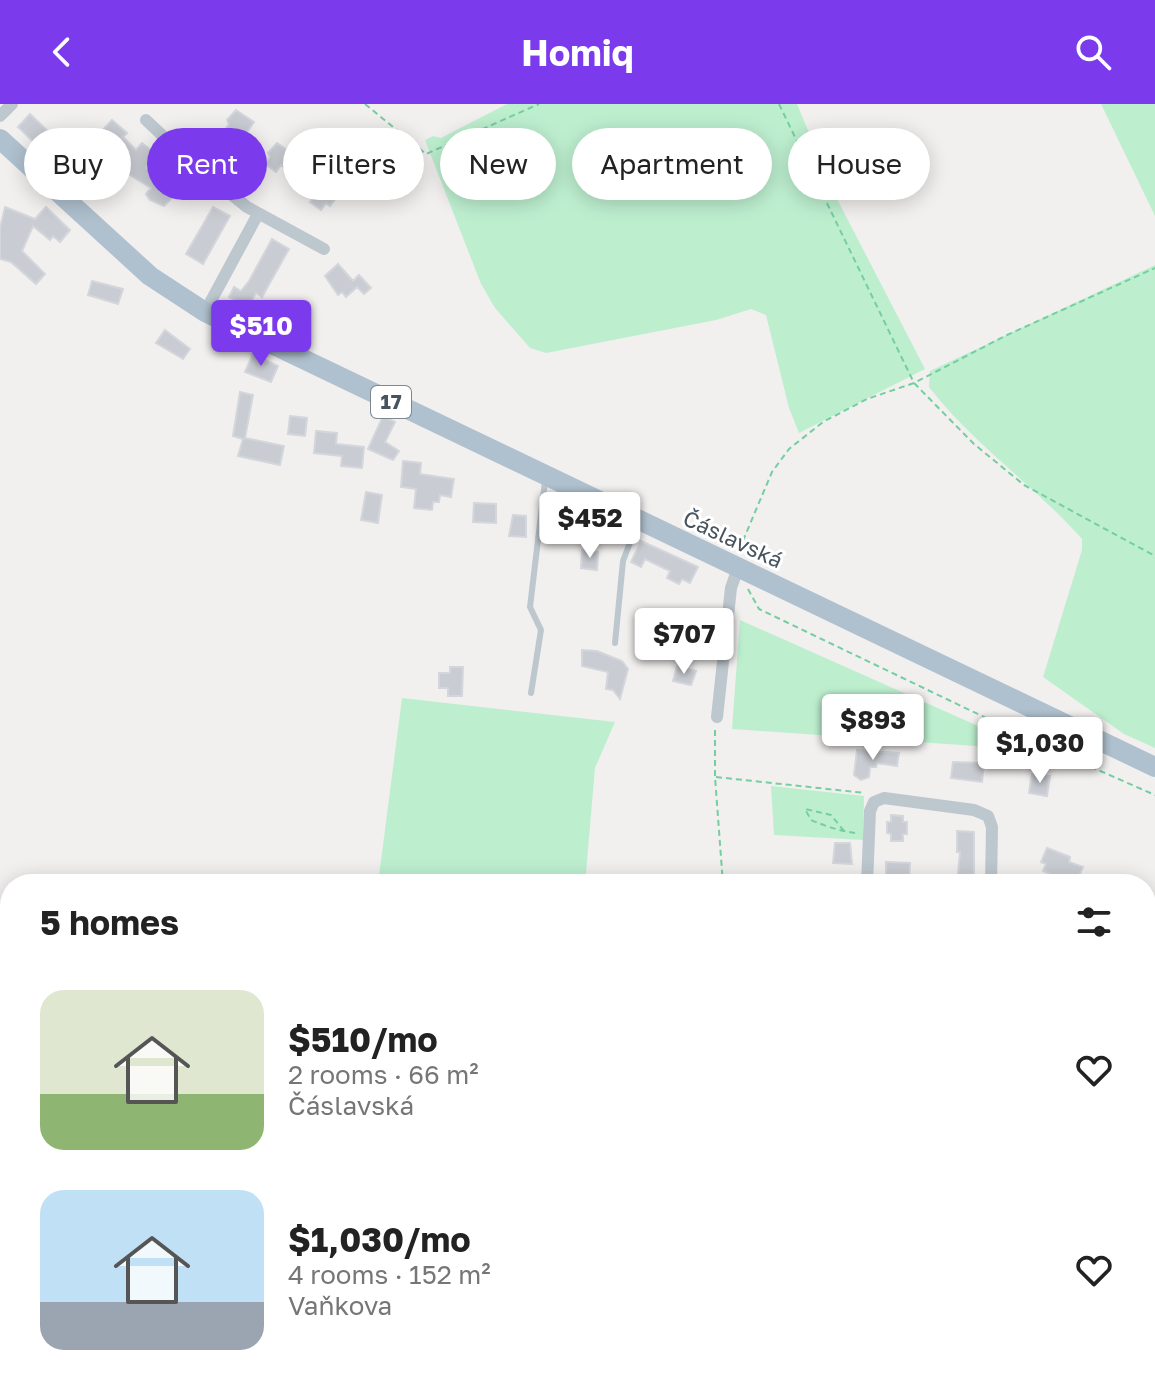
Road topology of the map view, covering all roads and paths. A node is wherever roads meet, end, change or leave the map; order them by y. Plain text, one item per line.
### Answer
1 (12, 104) edge
2 (365, 104) edge
3 (539, 104) edge
4 (779, 104) edge
5 (0, 116) edge
6 (146, 120) dead end
7 (0, 139) edge
8 (258, 214) junction
9 (324, 249) dead end
10 (1155, 268) edge
11 (205, 312) junction
12 (914, 383) junction
13 (546, 477) junction
14 (639, 521) junction
15 (1155, 556) edge
16 (735, 571) junction
17 (615, 643) dead end
18 (531, 693) dead end
19 (717, 717) joint
20 (1155, 767) edge
21 (715, 777) junction
22 (1155, 795) edge
23 (874, 802) junction
24 (844, 831) junction
25 (869, 834) junction
26 (722, 874) edge
27 (867, 874) edge
28 (991, 874) edge

1 - 5 street
2 - 3 path
4 - 12 path
6 - 8 street
7 - 11 main road, Čáslavská / 17
8 - 9 street
8 - 11 street
10 - 12 path
11 - 13 main road, Čáslavská / 17
12 - 15 path
12 - 16 path
13 - 14 main road, Čáslavská / 17
13 - 18 lane
14 - 16 main road, Čáslavská / 17
14 - 17 lane
16 - 19 street
16 - 20 main road, Čáslavská / 17
16 - 22 path
19 - 21 path
21 - 23 path
21 - 26 path
23 - 25 street
23 - 28 street
24 - 24 path
24 - 25 path
25 - 27 street

